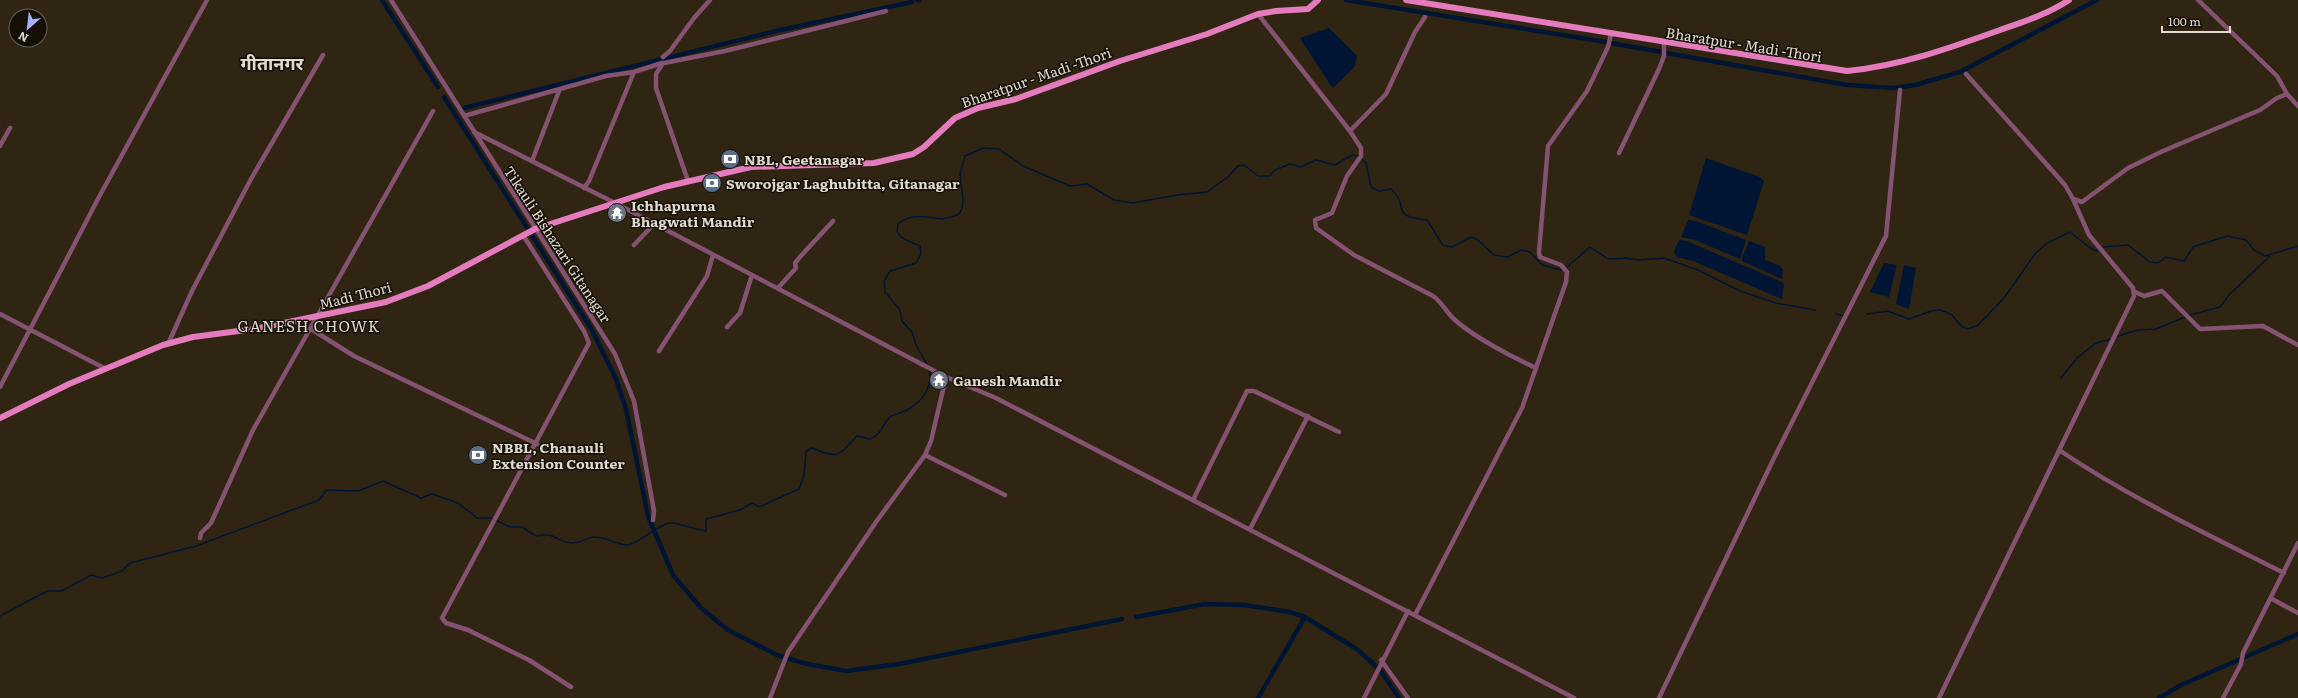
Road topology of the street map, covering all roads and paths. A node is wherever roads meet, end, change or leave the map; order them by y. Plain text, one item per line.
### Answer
1 (207, 0) edge
2 (391, 0) edge
3 (710, 0) edge
4 (1318, 0) edge
5 (1406, 0) edge
6 (2198, 0) edge
7 (2065, 1) edge
8 (886, 11) dead end
9 (1258, 14) junction
10 (1425, 17) dead end
11 (1611, 34) junction
12 (1664, 43) junction
13 (323, 55) dead end
14 (663, 57) dead end
15 (659, 64) junction
16 (634, 72) junction
17 (1966, 74) dead end
18 (1900, 90) dead end
19 (559, 91) junction
20 (2288, 94) junction
21 (2298, 106) edge
22 (433, 111) dead end
23 (464, 116) junction
24 (10, 128) dead end
25 (1350, 131) junction
26 (474, 132) junction
27 (0, 146) edge
28 (1619, 153) dead end
29 (532, 161) junction
30 (688, 181) junction
31 (584, 188) junction
32 (2073, 198) junction
33 (617, 204) junction
34 (833, 221) dead end
35 (654, 224) junction
36 (535, 229) junction
37 (525, 234) junction
38 (634, 246) dead end
39 (713, 256) junction
40 (752, 276) junction
41 (778, 288) junction
42 (2135, 292) junction
43 (0, 314) edge
44 (318, 317) junction
45 (727, 328) dead end
46 (30, 329) junction
47 (311, 329) junction
48 (168, 344) junction
49 (2298, 345) edge
50 (659, 352) dead end
51 (1536, 368) junction
52 (106, 369) junction
53 (946, 377) junction
54 (0, 387) edge
55 (1308, 416) junction
56 (0, 418) edge
57 (1339, 432) dead end
58 (537, 444) junction
59 (2059, 450) junction
60 (925, 455) junction
61 (1005, 495) dead end
62 (1193, 500) junction
63 (653, 520) dead end
64 (1250, 528) junction
65 (200, 538) dead end
66 (2298, 543) edge
67 (2284, 573) junction
68 (2272, 599) junction
69 (1408, 611) junction
70 (2298, 613) edge
71 (1415, 615) junction
72 (1380, 662) junction
73 (571, 687) dead end
74 (770, 698) edge
75 (1364, 698) edge
76 (1408, 698) edge
77 (1574, 698) edge
78 (1659, 698) edge
79 (1939, 698) edge
80 (2223, 698) edge

1 - 46 street
2 - 23 street, Tikauli Bishazari Gitanagar
3 - 14 street
4 - 9 main road, Bharatpur - Madi -Thori
5 - 11 main road, Bharatpur - Madi -Thori
6 - 20 street
7 - 12 main road, Bharatpur - Madi -Thori
8 - 15 street
9 - 25 street
9 - 30 main road, Bharatpur - Madi -Thori
10 - 25 street
11 - 12 main road, Bharatpur - Madi -Thori
11 - 51 street
12 - 28 street
13 - 48 street
15 - 16 street
15 - 30 street
16 - 19 street
16 - 31 street
17 - 32 street
18 - 78 street
19 - 23 street
19 - 29 street
20 - 21 street
20 - 32 street
22 - 44 street
23 - 26 street, Tikauli Bishazari Gitanagar
24 - 27 street
25 - 51 street
26 - 29 street
26 - 36 street, Tikauli Bishazari Gitanagar
29 - 31 street
30 - 33 main road, Bharatpur - Madi -Thori
31 - 33 street
32 - 42 street
33 - 35 street
33 - 36 main road, Bharatpur - Madi -Thori
34 - 41 street
35 - 38 street
35 - 39 street
36 - 37 main road, Madi Thori
36 - 63 street, Tikauli Bishazari Gitanagar
37 - 44 main road, Madi Thori
37 - 58 street
39 - 40 street
39 - 50 street
40 - 41 street
40 - 45 street
41 - 53 street
42 - 49 street
42 - 59 street
43 - 46 street
44 - 47 street
44 - 48 main road, Madi Thori
46 - 52 street
46 - 54 street
47 - 58 street
47 - 65 street
48 - 52 main road, Madi Thori
51 - 71 street
52 - 56 main road, Madi Thori
53 - 60 street
53 - 62 street
55 - 57 street
55 - 62 street
55 - 64 street
58 - 73 street
59 - 67 street
59 - 79 street
60 - 61 street
60 - 74 street
62 - 64 street
64 - 69 street
66 - 67 street
67 - 68 street
68 - 70 street
68 - 80 street
69 - 71 street
69 - 72 street
71 - 77 street
72 - 75 street
72 - 76 street

